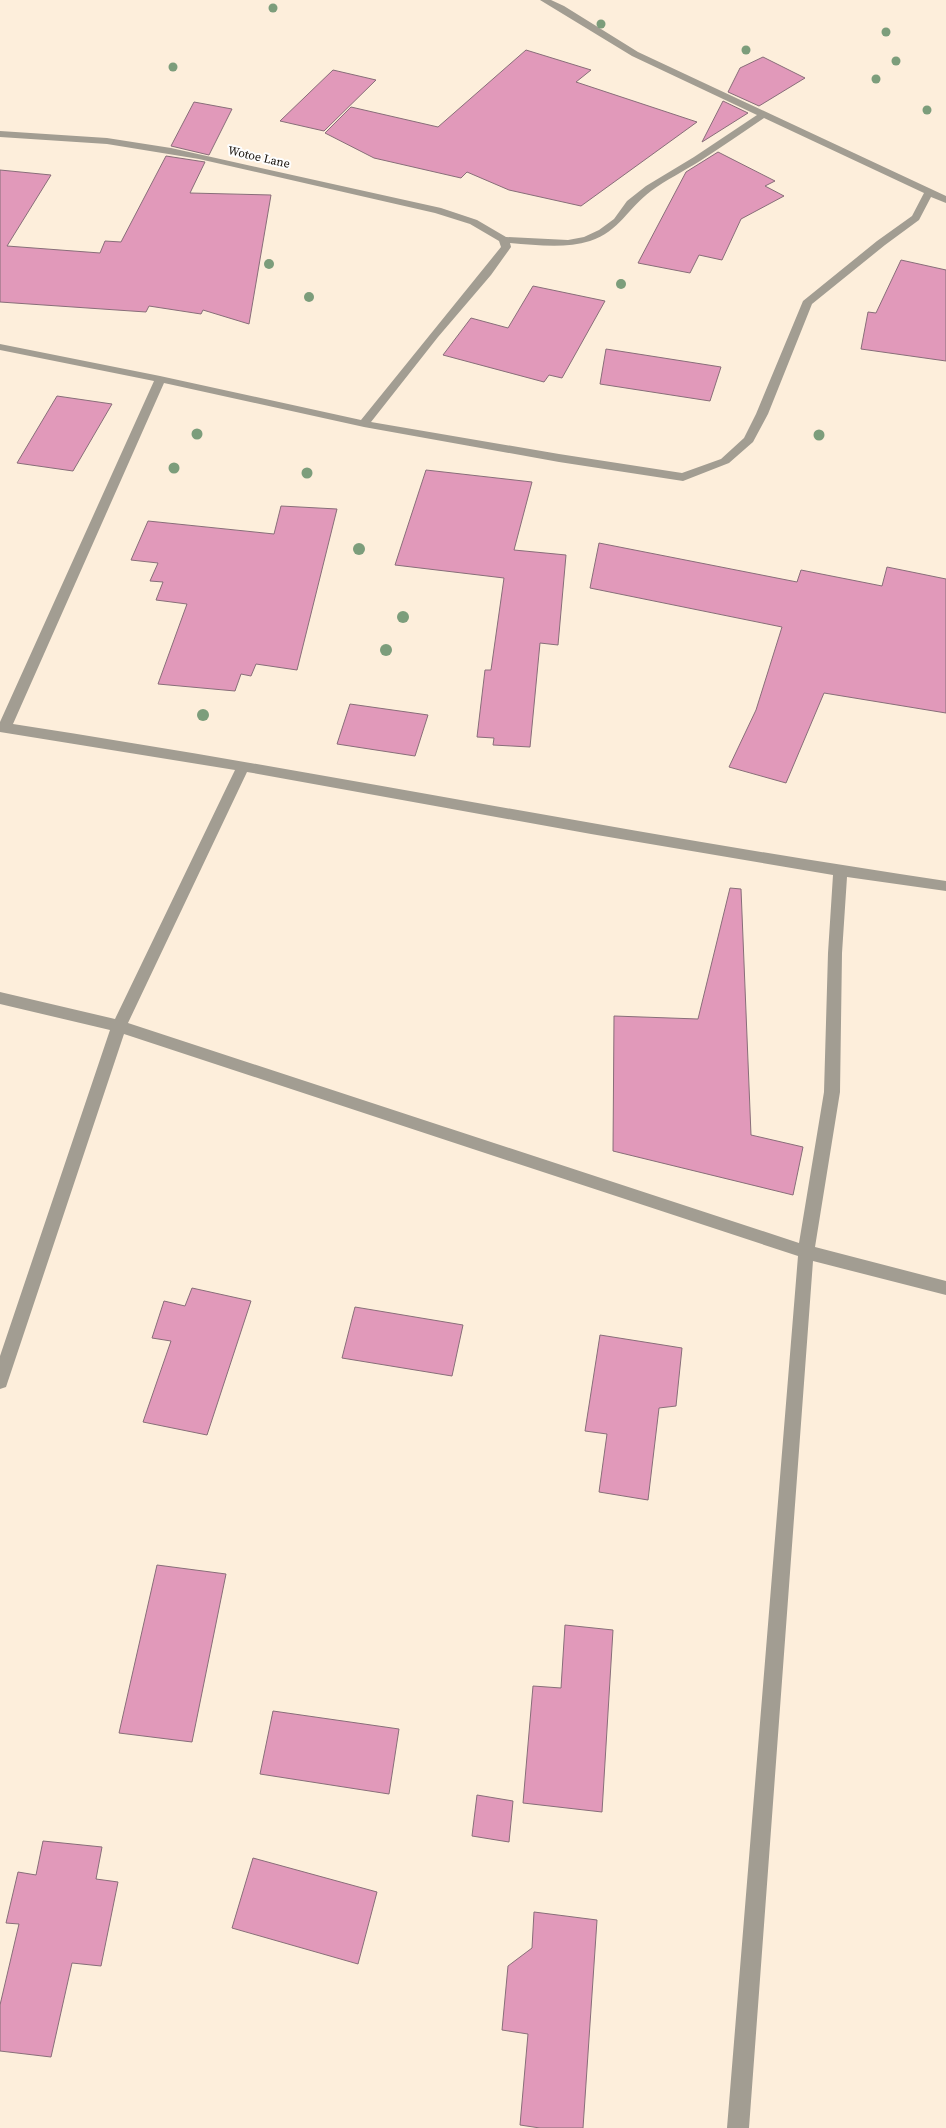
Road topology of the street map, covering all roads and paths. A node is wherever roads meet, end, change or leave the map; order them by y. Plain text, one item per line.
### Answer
1 (544, 0) edge
2 (762, 115) junction
3 (0, 134) edge
4 (929, 192) junction
5 (946, 200) edge
6 (504, 240) junction
7 (0, 347) edge
8 (160, 379) junction
9 (364, 424) junction
10 (2, 728) edge
11 (243, 767) junction
12 (840, 872) junction
13 (946, 886) edge
14 (0, 998) edge
15 (119, 1026) junction
16 (806, 1252) junction
17 (946, 1288) edge
18 (0, 1381) edge
19 (738, 2128) edge

1 - 2 street
2 - 4 street
2 - 6 street
3 - 6 street, Wotoe Lane
4 - 5 street
4 - 9 street
6 - 9 street
7 - 8 street
8 - 9 street
8 - 10 street
10 - 11 street
11 - 12 street
11 - 15 street
12 - 13 street
12 - 16 street
14 - 15 street
15 - 16 street
15 - 18 street
16 - 17 street
16 - 19 street

